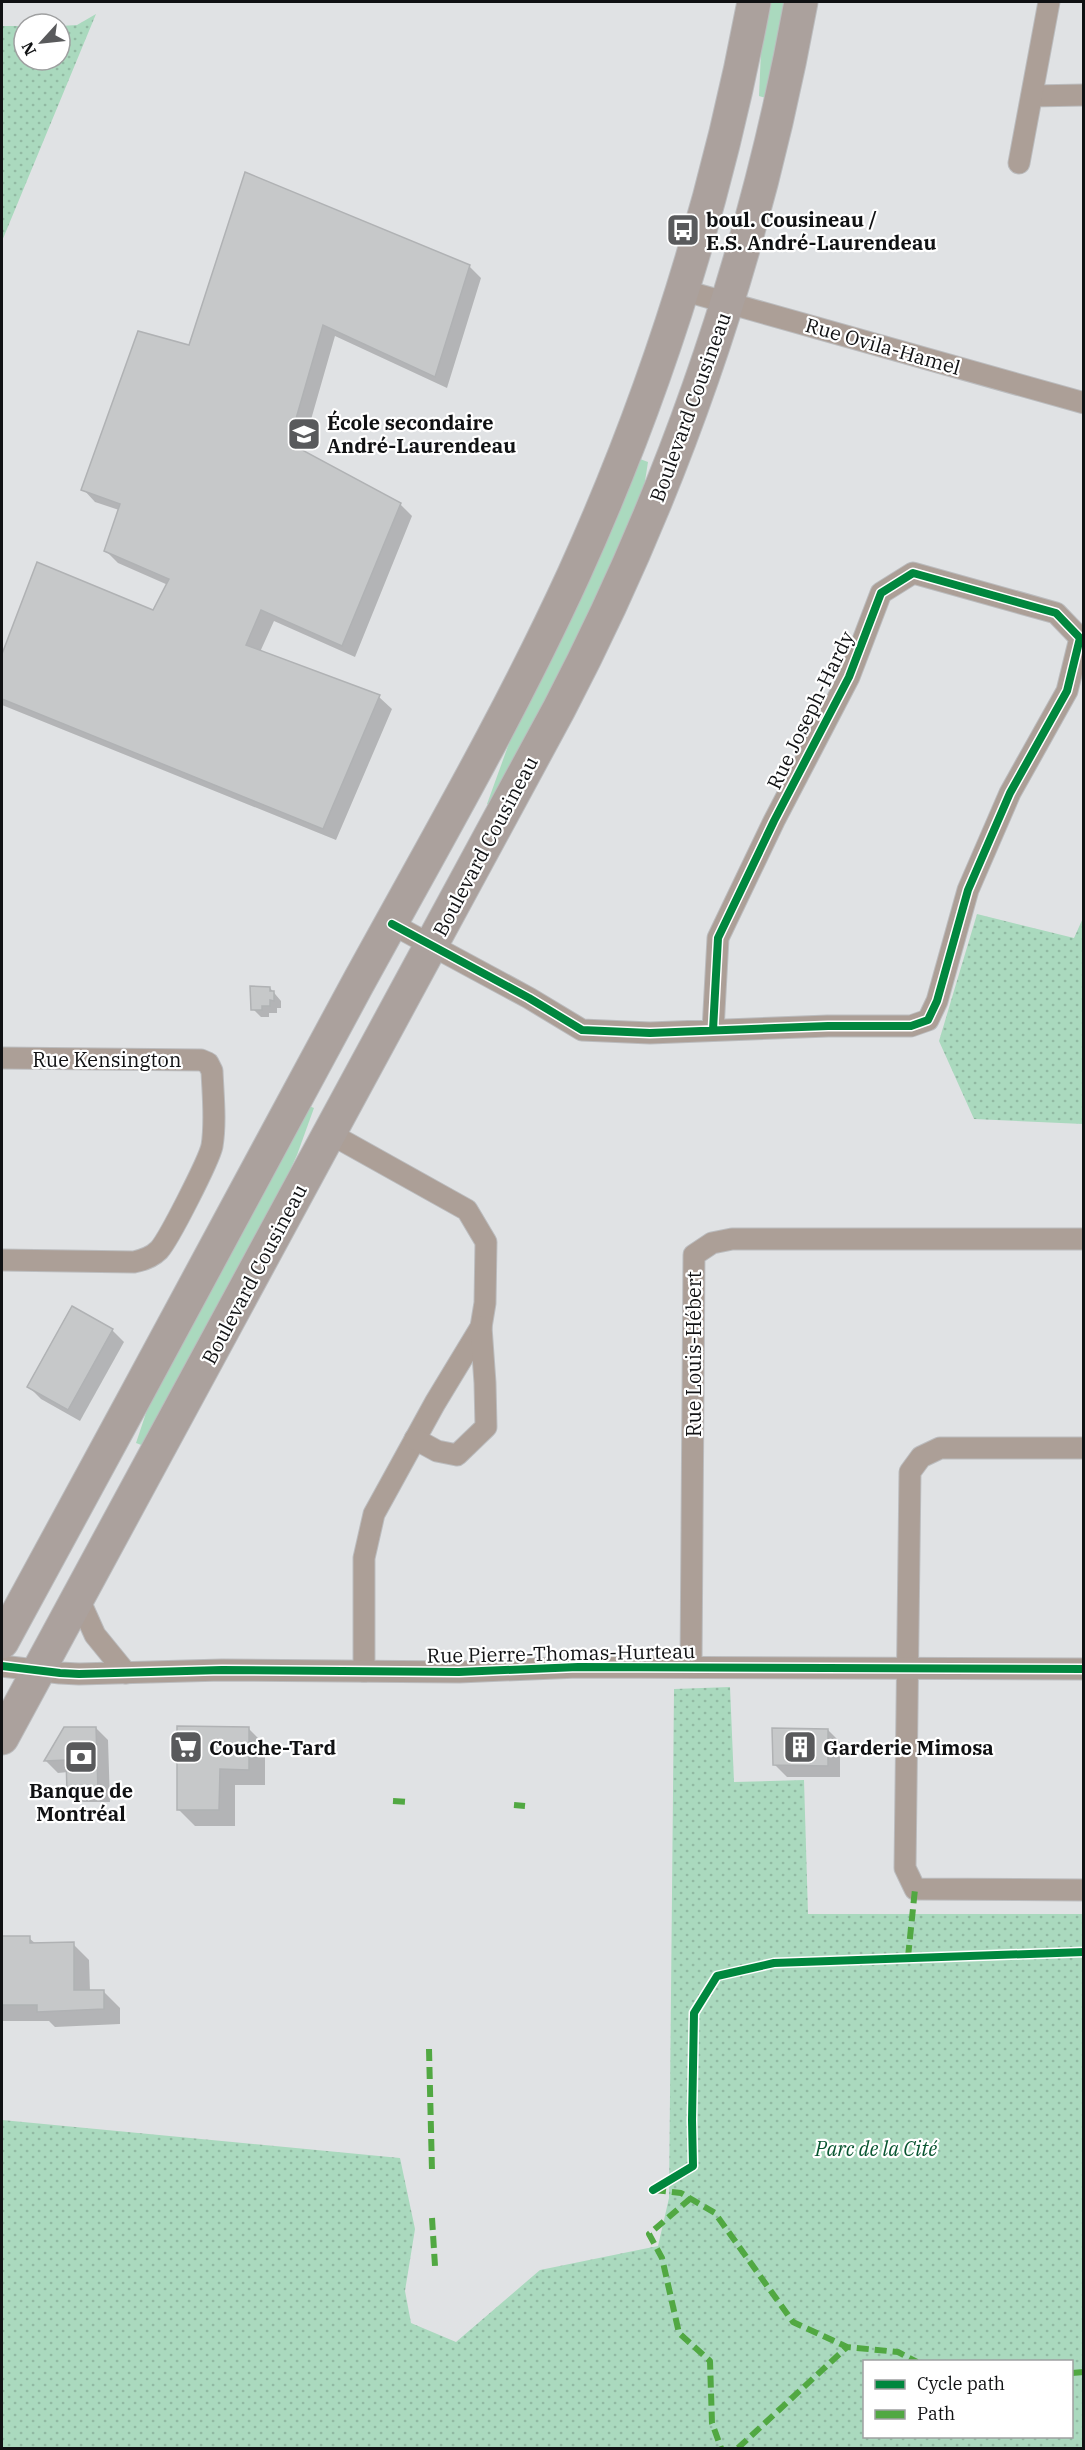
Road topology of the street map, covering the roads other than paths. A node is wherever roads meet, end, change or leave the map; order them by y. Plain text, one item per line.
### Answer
1 (754, 2) edge
2 (801, 2) edge
3 (1049, 2) edge
4 (1083, 95) edge
5 (1032, 96) junction
6 (1019, 163) dead end
7 (682, 290) junction
8 (728, 302) junction
9 (1083, 403) edge
10 (392, 924) junction
11 (432, 945) junction
12 (713, 1030) junction
13 (2, 1058) edge
14 (329, 1133) junction
15 (1083, 1239) edge
16 (2, 1260) edge
17 (481, 1327) junction
18 (415, 1439) junction
19 (1083, 1448) edge
20 (78, 1597) junction
21 (2, 1642) edge
22 (2, 1666) edge
23 (691, 1667) junction
24 (908, 1669) junction
25 (1083, 1669) edge
26 (39, 1670) junction
27 (364, 1671) junction
28 (126, 1673) junction
29 (2, 1738) edge
30 (1083, 1890) edge

1 - 7 main road
2 - 8 main road, Boulevard Cousineau
3 - 5 street
4 - 5 street
5 - 6 street
7 - 8 street, Rue Ovila-Hamel
7 - 10 main road
8 - 9 street, Rue Ovila-Hamel
8 - 11 main road, Boulevard Cousineau
10 - 11 street, Rue Joseph-Hardy
10 - 21 main road
11 - 12 street, Rue Joseph-Hardy
11 - 14 main road, Boulevard Cousineau
12 - 12 street, Rue Joseph-Hardy
13 - 16 street, Rue Kensington
14 - 17 street
14 - 20 main road, Boulevard Cousineau
15 - 23 street, Rue Louis-Hébert
17 - 18 street
17 - 18 street
18 - 27 street
19 - 24 street
20 - 26 main road, Boulevard Cousineau
20 - 28 street
22 - 26 street, Rue Pierre-Thomas-Hurteau
23 - 24 street, Rue Pierre-Thomas-Hurteau
23 - 27 street, Rue Pierre-Thomas-Hurteau
24 - 25 street, Rue Pierre-Thomas-Hurteau
24 - 30 street
26 - 28 street, Rue Pierre-Thomas-Hurteau
26 - 29 main road, Boulevard Cousineau
27 - 28 street, Rue Pierre-Thomas-Hurteau

